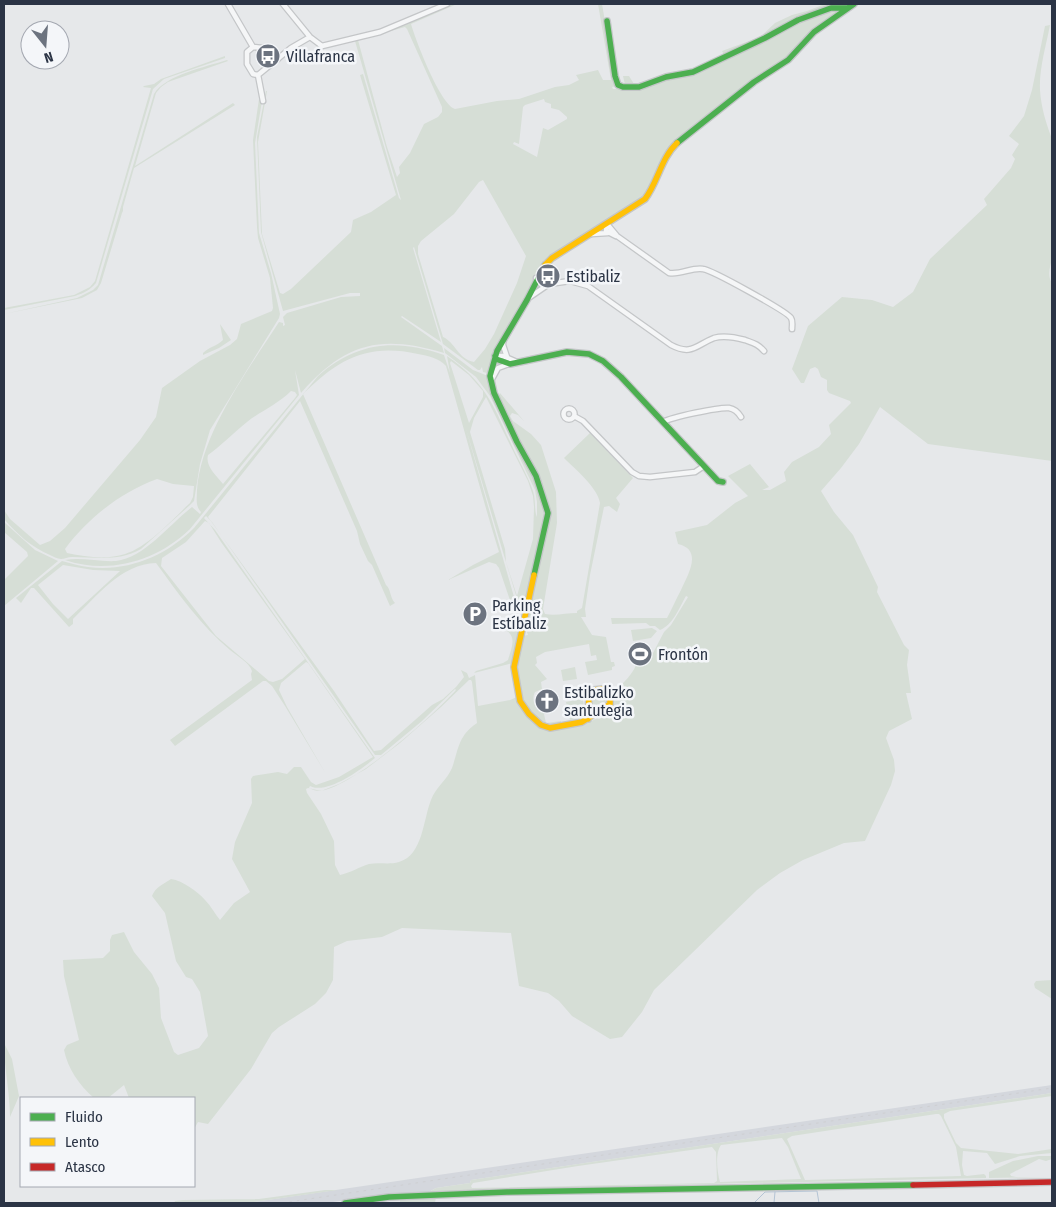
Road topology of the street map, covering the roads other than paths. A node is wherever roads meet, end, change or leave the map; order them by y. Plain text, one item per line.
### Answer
1 (228, 4) edge
2 (283, 4) edge
3 (447, 4) edge
4 (854, 4) edge
5 (847, 8) junction
6 (607, 22) dead end
7 (310, 37) junction
8 (253, 48) junction
9 (278, 59) junction
10 (258, 75) junction
11 (263, 100) dead end
12 (616, 219) junction
13 (607, 224) junction
14 (592, 234) junction
15 (613, 234) junction
16 (546, 264) junction
17 (536, 278) junction
18 (547, 280) junction
19 (552, 283) junction
20 (547, 286) junction
21 (527, 300) junction
22 (792, 329) dead end
23 (504, 338) junction
24 (764, 351) dead end
25 (495, 356) junction
26 (509, 361) junction
27 (491, 382) junction
28 (574, 416) dead end
29 (741, 417) dead end
30 (663, 422) junction
31 (704, 466) junction
32 (723, 482) dead end
33 (588, 719) junction
34 (1052, 1182) edge
35 (344, 1203) edge

1 - 8 street
2 - 7 street
3 - 7 street
4 - 5 street
5 - 6 street
5 - 12 street
7 - 9 street
8 - 9 street
8 - 10 street
9 - 10 street
10 - 11 street
12 - 13 street
12 - 15 street
13 - 14 street
13 - 15 street
14 - 15 street
14 - 16 street
15 - 22 street
16 - 17 street
16 - 18 street
17 - 18 street
17 - 20 street
17 - 21 street
18 - 19 street
19 - 20 street
19 - 24 street
20 - 21 street
21 - 23 street
23 - 25 street
23 - 26 street
25 - 26 street
25 - 27 street
26 - 27 street
26 - 30 street
27 - 33 street
28 - 31 street
29 - 30 street
30 - 31 street
31 - 32 street
33 - 33 street
34 - 35 street

